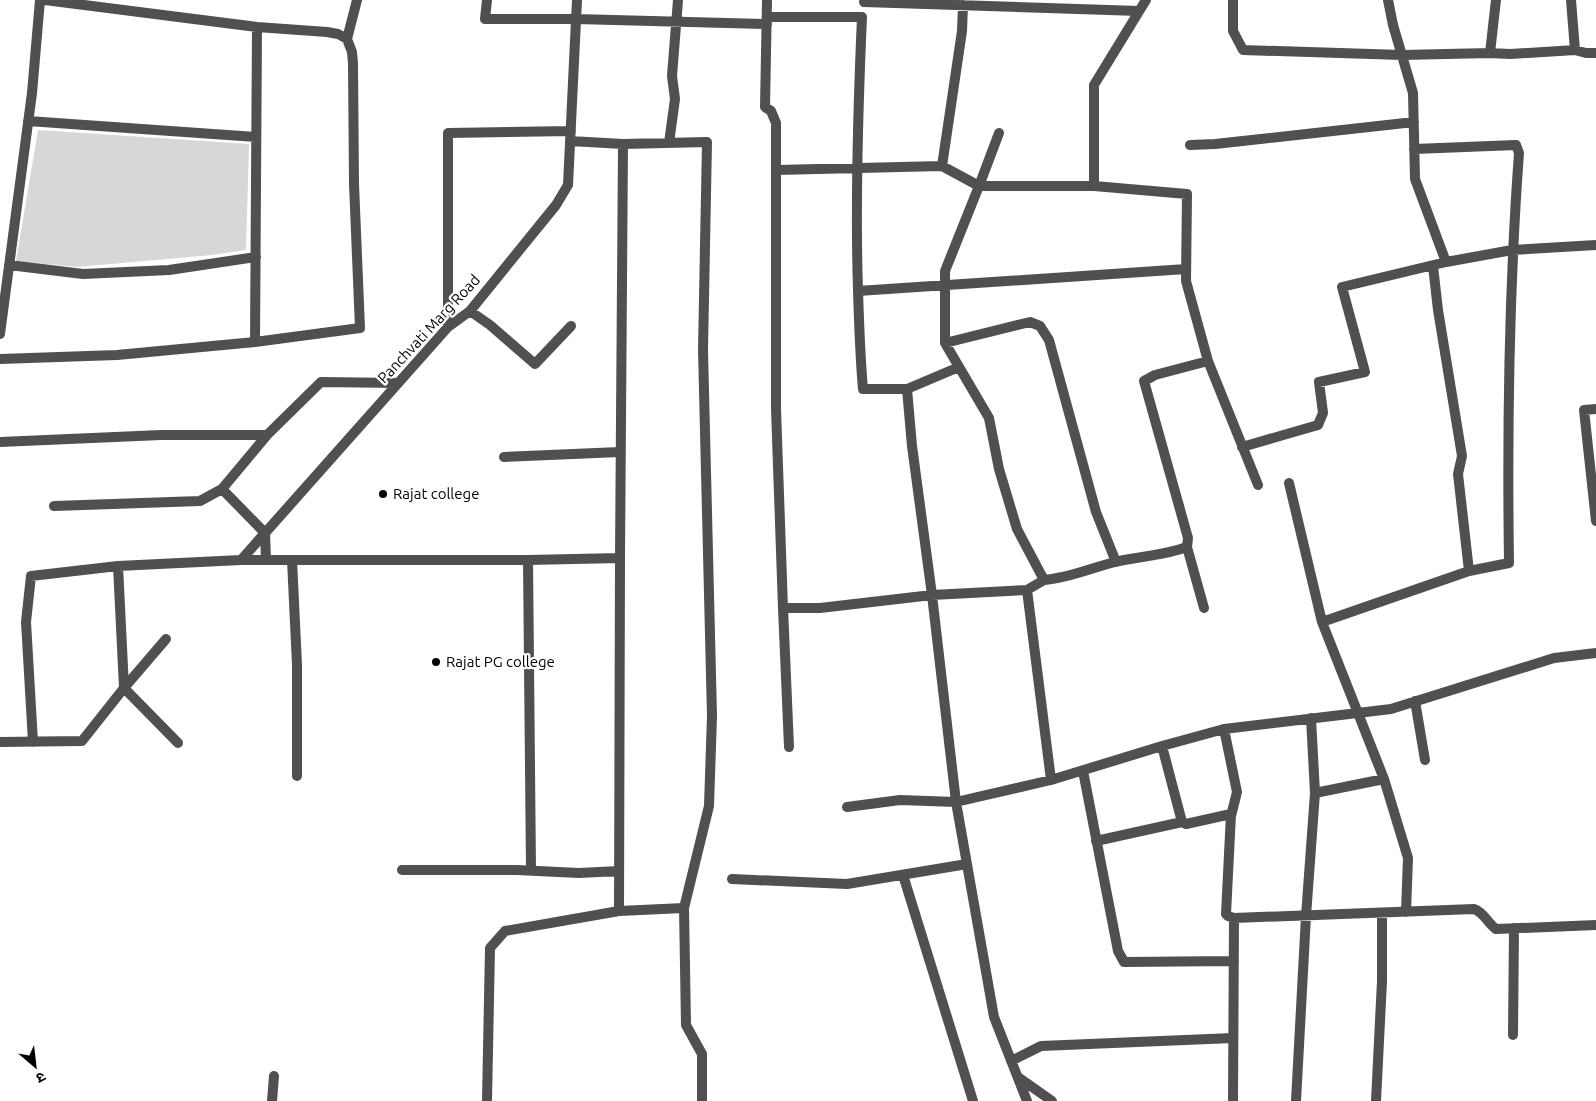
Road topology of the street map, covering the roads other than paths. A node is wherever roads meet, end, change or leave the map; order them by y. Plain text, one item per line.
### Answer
1 (40, 0) edge
2 (45, 0) edge
3 (357, 0) edge
4 (487, 0) edge
5 (577, 0) edge
6 (678, 0) edge
7 (767, 0) edge
8 (1146, 0) edge
9 (1233, 0) edge
10 (1388, 0) edge
11 (1496, 0) edge
12 (1571, 0) edge
13 (864, 1) edge
14 (963, 5) junction
15 (1139, 10) junction
16 (862, 17) junction
17 (576, 19) junction
18 (767, 21) junction
19 (676, 22) junction
20 (257, 27) junction
21 (347, 39) junction
22 (1575, 50) junction
23 (1490, 53) junction
24 (1596, 53) edge
25 (1402, 55) junction
26 (28, 121) junction
27 (1414, 122) junction
28 (999, 133) dead end
29 (571, 136) junction
30 (256, 137) junction
31 (669, 143) junction
32 (623, 144) junction
33 (1190, 145) dead end
34 (1414, 148) junction
35 (942, 166) junction
36 (857, 168) junction
37 (776, 170) junction
38 (979, 186) junction
39 (1094, 186) junction
40 (1596, 245) edge
41 (1512, 250) junction
42 (256, 257) junction
43 (1446, 262) junction
44 (9, 265) junction
45 (1433, 266) junction
46 (1186, 269) junction
47 (945, 285) junction
48 (858, 291) junction
49 (470, 311) junction
50 (448, 326) junction
51 (571, 326) dead end
52 (0, 334) edge
53 (256, 342) junction
54 (945, 343) junction
55 (0, 359) edge
56 (1208, 361) junction
57 (959, 366) junction
58 (398, 383) junction
59 (906, 389) junction
60 (1596, 409) edge
61 (267, 435) junction
62 (0, 442) edge
63 (1242, 447) junction
64 (620, 452) junction
65 (504, 457) dead end
66 (1289, 483) dead end
67 (1258, 485) dead end
68 (222, 489) junction
69 (54, 506) dead end
70 (1596, 521) edge
71 (265, 533) junction
72 (1187, 547) junction
73 (620, 558) junction
74 (241, 560) junction
75 (266, 560) junction
76 (292, 560) junction
77 (528, 560) junction
78 (1116, 562) junction
79 (118, 566) junction
80 (1469, 571) junction
81 (1044, 580) junction
82 (1027, 590) junction
83 (932, 595) junction
84 (784, 608) junction
85 (1204, 608) dead end
86 (1322, 622) junction
87 (166, 639) dead end
88 (1596, 653) edge
89 (124, 688) junction
90 (1415, 702) junction
91 (1356, 712) junction
92 (1312, 718) junction
93 (1224, 729) junction
94 (0, 742) edge
95 (33, 742) junction
96 (178, 743) dead end
97 (1162, 746) junction
98 (789, 747) dead end
99 (1424, 760) dead end
100 (1083, 771) junction
101 (297, 776) dead end
102 (1384, 779) junction
103 (1052, 780) junction
104 (1315, 793) junction
105 (956, 802) junction
106 (847, 807) dead end
107 (1231, 816) junction
108 (1182, 822) junction
109 (1096, 841) junction
110 (967, 864) junction
111 (402, 870) dead end
112 (531, 871) junction
113 (619, 871) junction
114 (903, 875) junction
115 (732, 879) dead end
116 (684, 908) junction
117 (619, 911) junction
118 (1406, 912) junction
119 (1382, 913) junction
120 (1306, 916) junction
121 (1234, 918) junction
122 (1596, 925) edge
123 (1514, 928) junction
124 (1234, 961) junction
125 (1513, 1035) dead end
126 (1233, 1038) junction
127 (1012, 1061) junction
128 (274, 1076) dead end
129 (1018, 1077) junction
130 (271, 1100) edge
131 (487, 1101) edge
132 (702, 1101) edge
133 (973, 1101) edge
134 (1027, 1101) edge
135 (1052, 1101) edge
136 (1232, 1101) edge
137 (1296, 1101) edge
138 (1376, 1101) edge

1 - 26 street
2 - 20 street
3 - 21 street
4 - 17 street
5 - 17 street, Panchvati Marg Road
6 - 19 street
7 - 18 street
8 - 15 street
9 - 25 street
10 - 25 street
11 - 23 street
12 - 22 street
13 - 14 street
13 - 16 street
14 - 15 street
14 - 35 street
15 - 39 street
16 - 18 street
16 - 36 street
17 - 19 street
17 - 29 street, Panchvati Marg Road
18 - 19 street
18 - 37 street
19 - 31 street
20 - 21 street
20 - 30 street
21 - 53 street
22 - 23 street
22 - 24 street
23 - 25 street
25 - 27 street
26 - 30 street
26 - 44 street
27 - 33 street
27 - 34 street
28 - 38 street
29 - 32 street
29 - 49 street, Panchvati Marg Road
29 - 50 street
30 - 42 street
31 - 32 street
31 - 116 street
32 - 64 street
34 - 41 street
34 - 43 street
35 - 36 street
35 - 38 street
36 - 37 street
36 - 48 street
37 - 84 street
38 - 39 street
38 - 47 street
39 - 46 street
40 - 41 street
41 - 43 street
41 - 80 street
42 - 44 street
42 - 53 street
43 - 45 street
44 - 52 street
45 - 63 street
45 - 80 street
46 - 47 street
46 - 56 street
47 - 48 street
47 - 54 street
48 - 59 street
49 - 50 street, Panchvati Marg Road
49 - 51 street
50 - 58 street, Panchvati Marg Road
53 - 55 street
54 - 57 street
54 - 78 street
56 - 63 street
56 - 72 street
57 - 59 street
57 - 81 street
58 - 61 street
58 - 71 street, Panchvati Marg Road
59 - 83 street
60 - 70 street
61 - 62 street
61 - 68 street
63 - 67 street
64 - 65 street
64 - 73 street
66 - 86 street
68 - 69 street
68 - 71 street
71 - 74 street, Panchvati Marg Road
71 - 75 street
72 - 78 street
72 - 85 street
73 - 77 street
73 - 113 street
74 - 75 street
74 - 79 street
75 - 76 street
76 - 77 street
76 - 101 street
77 - 112 street
78 - 81 street
79 - 89 street
79 - 95 street
80 - 86 street
81 - 82 street
82 - 83 street
82 - 103 street
83 - 84 street
83 - 105 street
84 - 98 street
86 - 91 street
87 - 89 street
88 - 90 street
89 - 95 street
89 - 96 street
90 - 91 street
90 - 99 street
91 - 92 street
91 - 102 street
92 - 93 street
92 - 104 street
93 - 97 street
93 - 107 street
94 - 95 street
97 - 100 street
97 - 108 street
100 - 103 street
100 - 109 street
102 - 104 street
102 - 118 street
103 - 105 street
104 - 120 street
105 - 106 street
105 - 110 street
107 - 108 street
107 - 121 street
108 - 109 street
109 - 124 street
110 - 114 street
110 - 127 street
111 - 112 street
112 - 113 street
113 - 117 street
114 - 115 street
114 - 133 street
116 - 117 street
116 - 132 street
117 - 131 street
118 - 119 street
118 - 123 street
119 - 120 street
119 - 138 street
120 - 121 street
120 - 137 street
121 - 124 street
122 - 123 street
123 - 125 street
124 - 126 street
126 - 127 street
126 - 136 street
127 - 129 street
128 - 130 street
129 - 134 street
129 - 135 street

